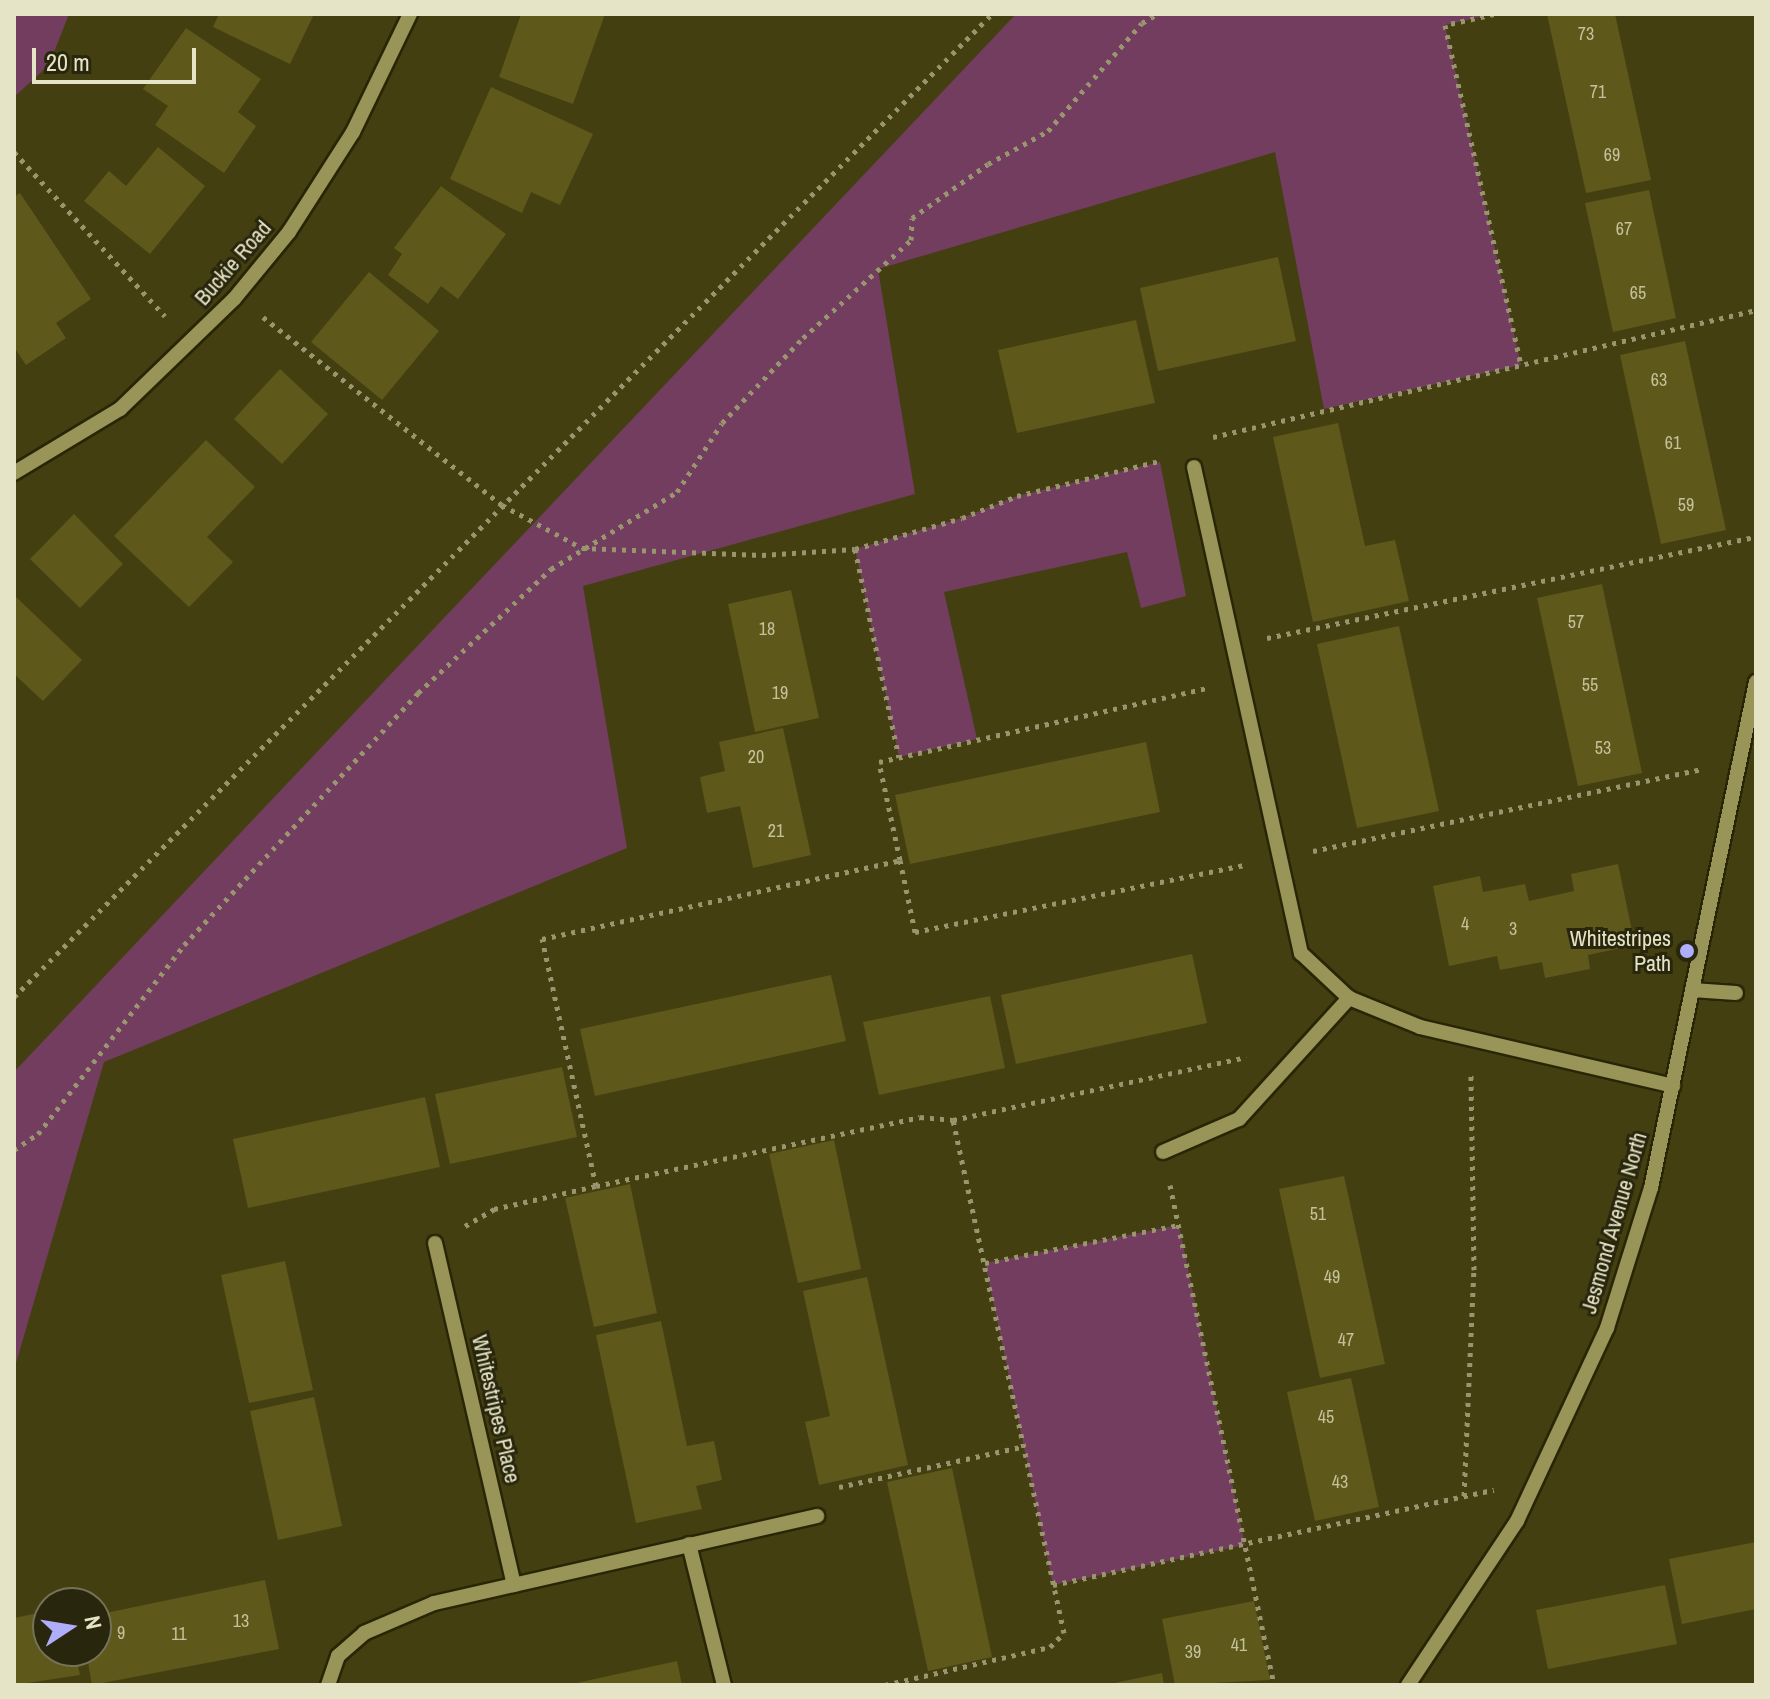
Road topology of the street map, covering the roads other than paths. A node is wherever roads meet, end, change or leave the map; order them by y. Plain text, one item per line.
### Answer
1 (410, 14) edge
2 (1194, 467) road end
3 (14, 473) edge
4 (1756, 682) edge
5 (1754, 699) edge
6 (1692, 990) junction
7 (1736, 993) dead end
8 (1349, 998) junction
9 (1673, 1086) junction
10 (1163, 1152) road end
11 (435, 1243) road end
12 (817, 1516) road end
13 (689, 1544) junction
14 (514, 1585) junction
15 (328, 1685) edge
16 (724, 1685) edge
17 (1408, 1685) edge

1 - 3 street, Buckie Road
2 - 8 street
4 - 5 street, Jesmond Avenue North
5 - 6 street, Jesmond Avenue North
6 - 7 street
6 - 9 street, Jesmond Avenue North
8 - 9 street
8 - 10 street
9 - 17 street, Jesmond Avenue North
11 - 14 street, Whitestripes Place
12 - 13 street
13 - 14 street
13 - 16 street
14 - 15 street

